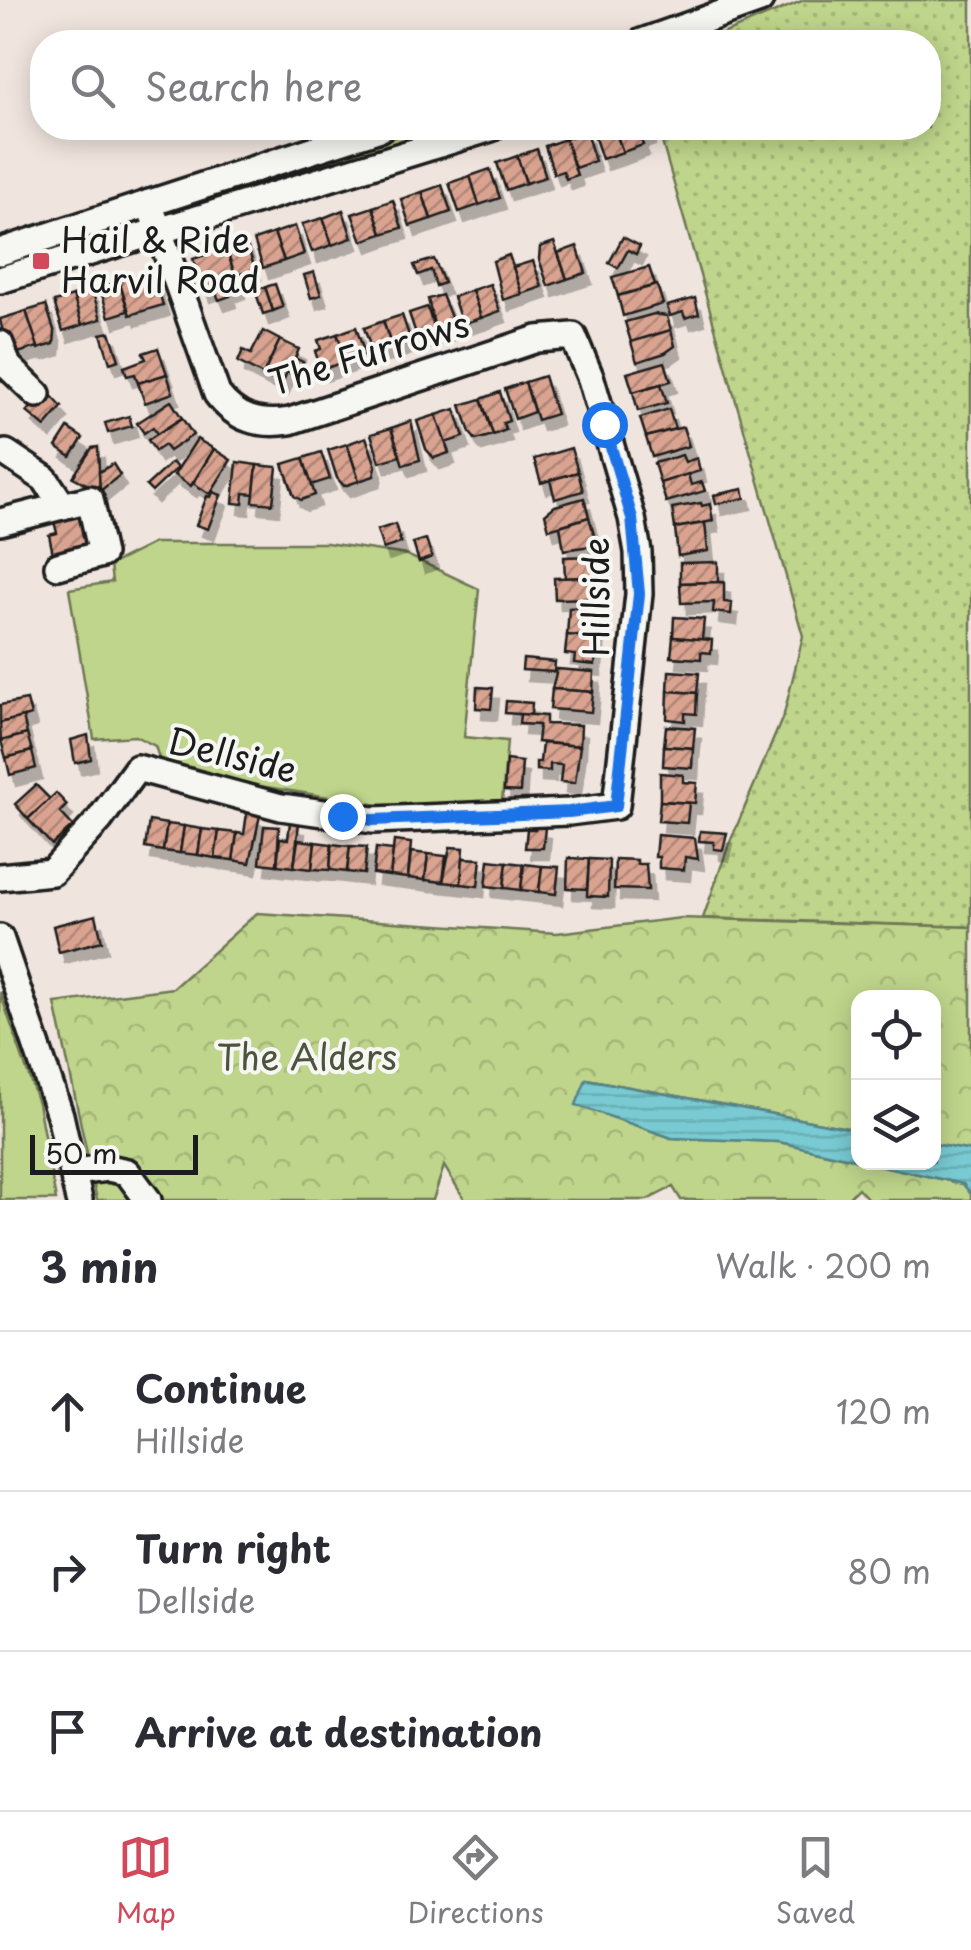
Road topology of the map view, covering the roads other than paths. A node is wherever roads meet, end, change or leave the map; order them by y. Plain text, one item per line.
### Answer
1 (760, 0) edge
2 (676, 30) edge
3 (343, 140) edge
4 (452, 140) edge
5 (149, 202) junction
6 (160, 230) junction
7 (0, 252) edge
8 (0, 280) edge
9 (573, 336) joint
10 (0, 344) edge
11 (37, 394) dead end
12 (6, 454) dead end
13 (62, 506) junction
14 (0, 522) edge
15 (58, 566) dead end
16 (616, 806) joint
17 (0, 877) edge
18 (0, 938) edge
19 (74, 1172) junction
20 (79, 1200) edge
21 (148, 1200) edge

1 - 2 street
3 - 5 street
4 - 6 street
5 - 6 street, The Furrows
5 - 7 street
6 - 8 street
6 - 9 street, The Furrows
9 - 16 street, Hillside
10 - 11 street
12 - 13 street
13 - 14 street
13 - 15 street
16 - 17 street, Dellside
18 - 19 street
19 - 20 street
19 - 21 street

